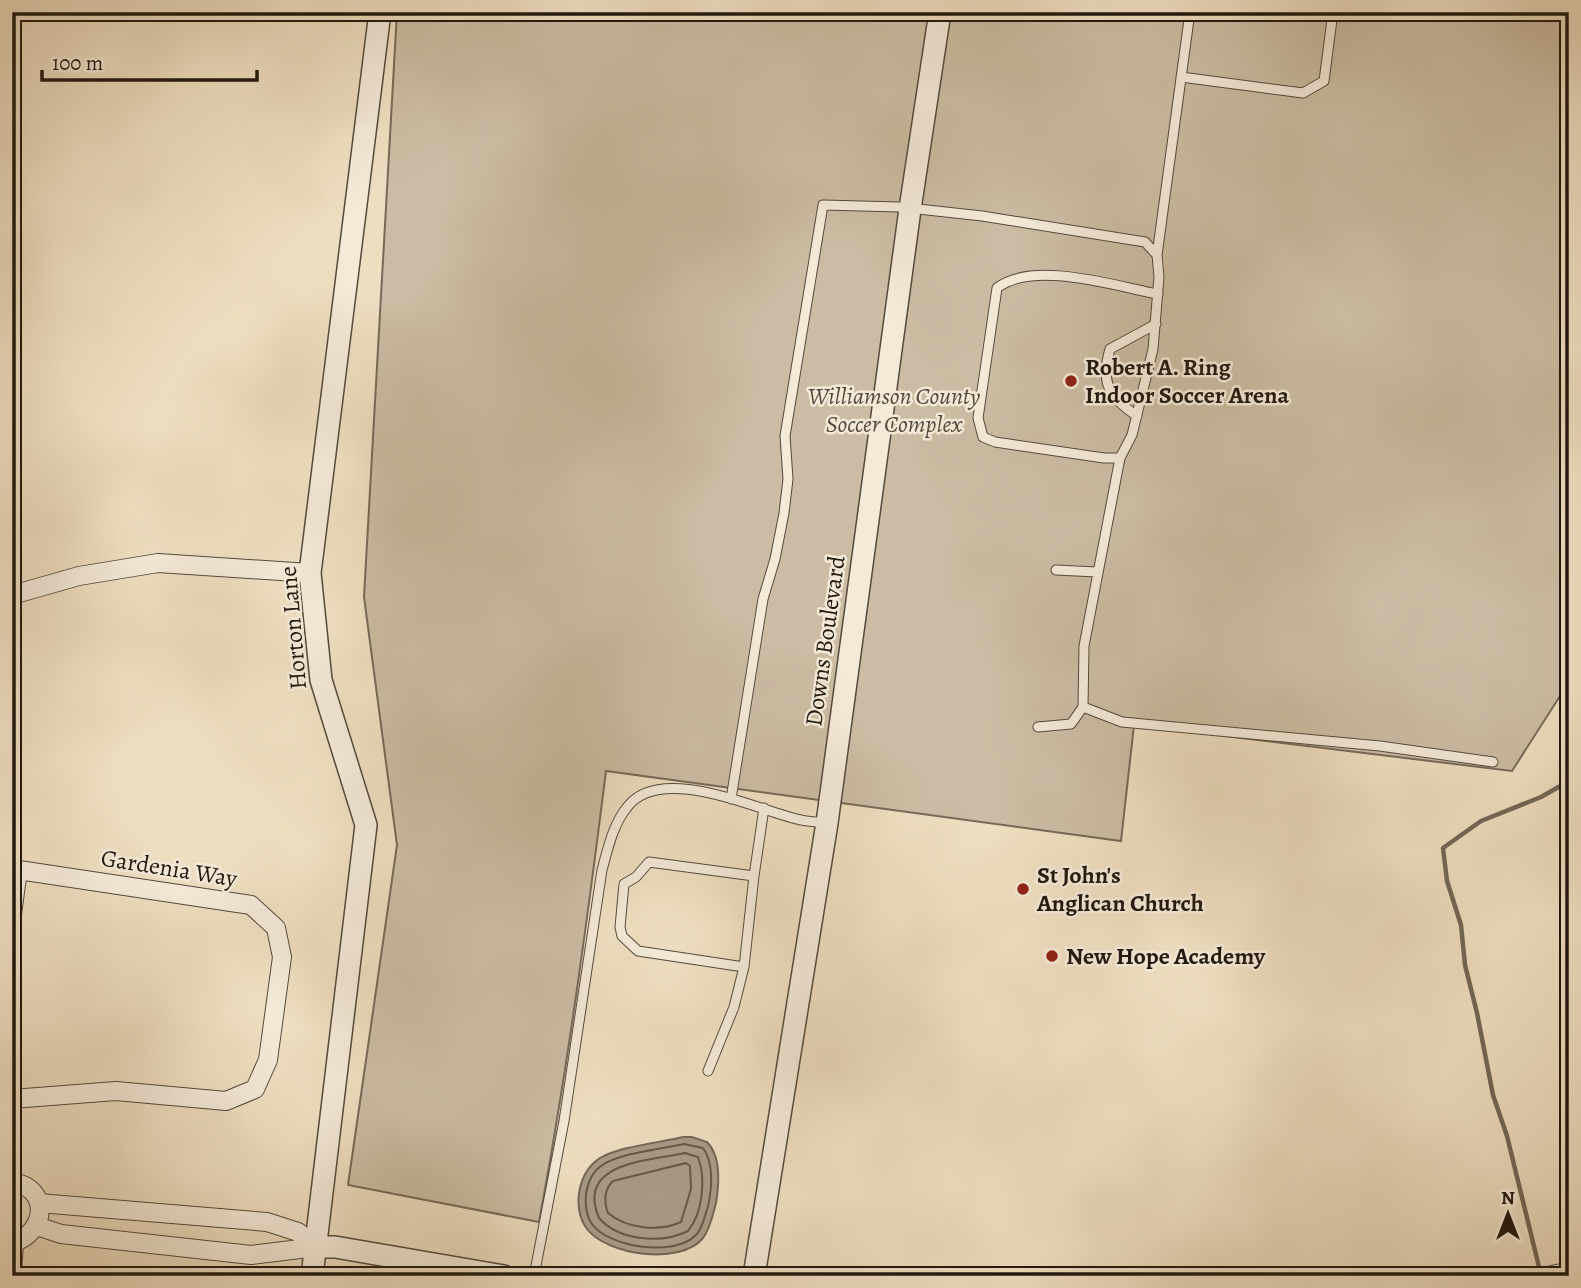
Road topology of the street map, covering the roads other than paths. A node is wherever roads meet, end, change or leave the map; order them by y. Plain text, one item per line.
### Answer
1 (380, 12) edge
2 (940, 12) edge
3 (1190, 12) edge
4 (1333, 12) edge
5 (1181, 76) junction
6 (910, 209) junction
7 (1157, 255) junction
8 (1158, 294) junction
9 (1156, 324) junction
10 (1137, 416) junction
11 (1120, 458) junction
12 (1056, 570) dead end
13 (1097, 572) junction
14 (310, 573) junction
15 (12, 595) edge
16 (1083, 707) junction
17 (1038, 727) dead end
18 (1493, 762) dead end
19 (732, 799) junction
20 (764, 808) junction
21 (827, 823) junction
22 (15, 869) edge
23 (754, 876) junction
24 (12, 914) edge
25 (744, 967) junction
26 (708, 1071) dead end
27 (12, 1099) edge
28 (12, 1182) edge
29 (39, 1203) junction
30 (37, 1226) junction
31 (13, 1243) edge
32 (316, 1247) junction
33 (1569, 1267) edge
34 (12, 1274) edge
35 (1528, 1275) edge
36 (312, 1276) edge
37 (504, 1276) edge
38 (534, 1276) edge
39 (754, 1276) edge

1 - 14 street, Horton Lane
2 - 6 street, Downs Boulevard
3 - 5 lane
4 - 5 lane
5 - 7 lane
6 - 7 lane
6 - 19 lane
6 - 21 street, Downs Boulevard
7 - 8 lane
8 - 9 lane
8 - 11 lane
9 - 10 lane
9 - 10 lane
10 - 11 lane
11 - 13 lane
12 - 13 lane
13 - 16 lane
14 - 15 street
14 - 32 street, Horton Lane
16 - 17 lane
16 - 18 lane
19 - 20 lane
19 - 38 lane
20 - 21 lane
20 - 23 lane
21 - 39 street, Downs Boulevard
22 - 24 street
22 - 27 street, Gardenia Way
23 - 25 lane
23 - 25 lane
25 - 26 lane
28 - 29 street
29 - 30 street
29 - 32 street
30 - 31 street
30 - 32 street
31 - 34 street
32 - 36 street, Horton Lane
32 - 37 street
33 - 35 lane

